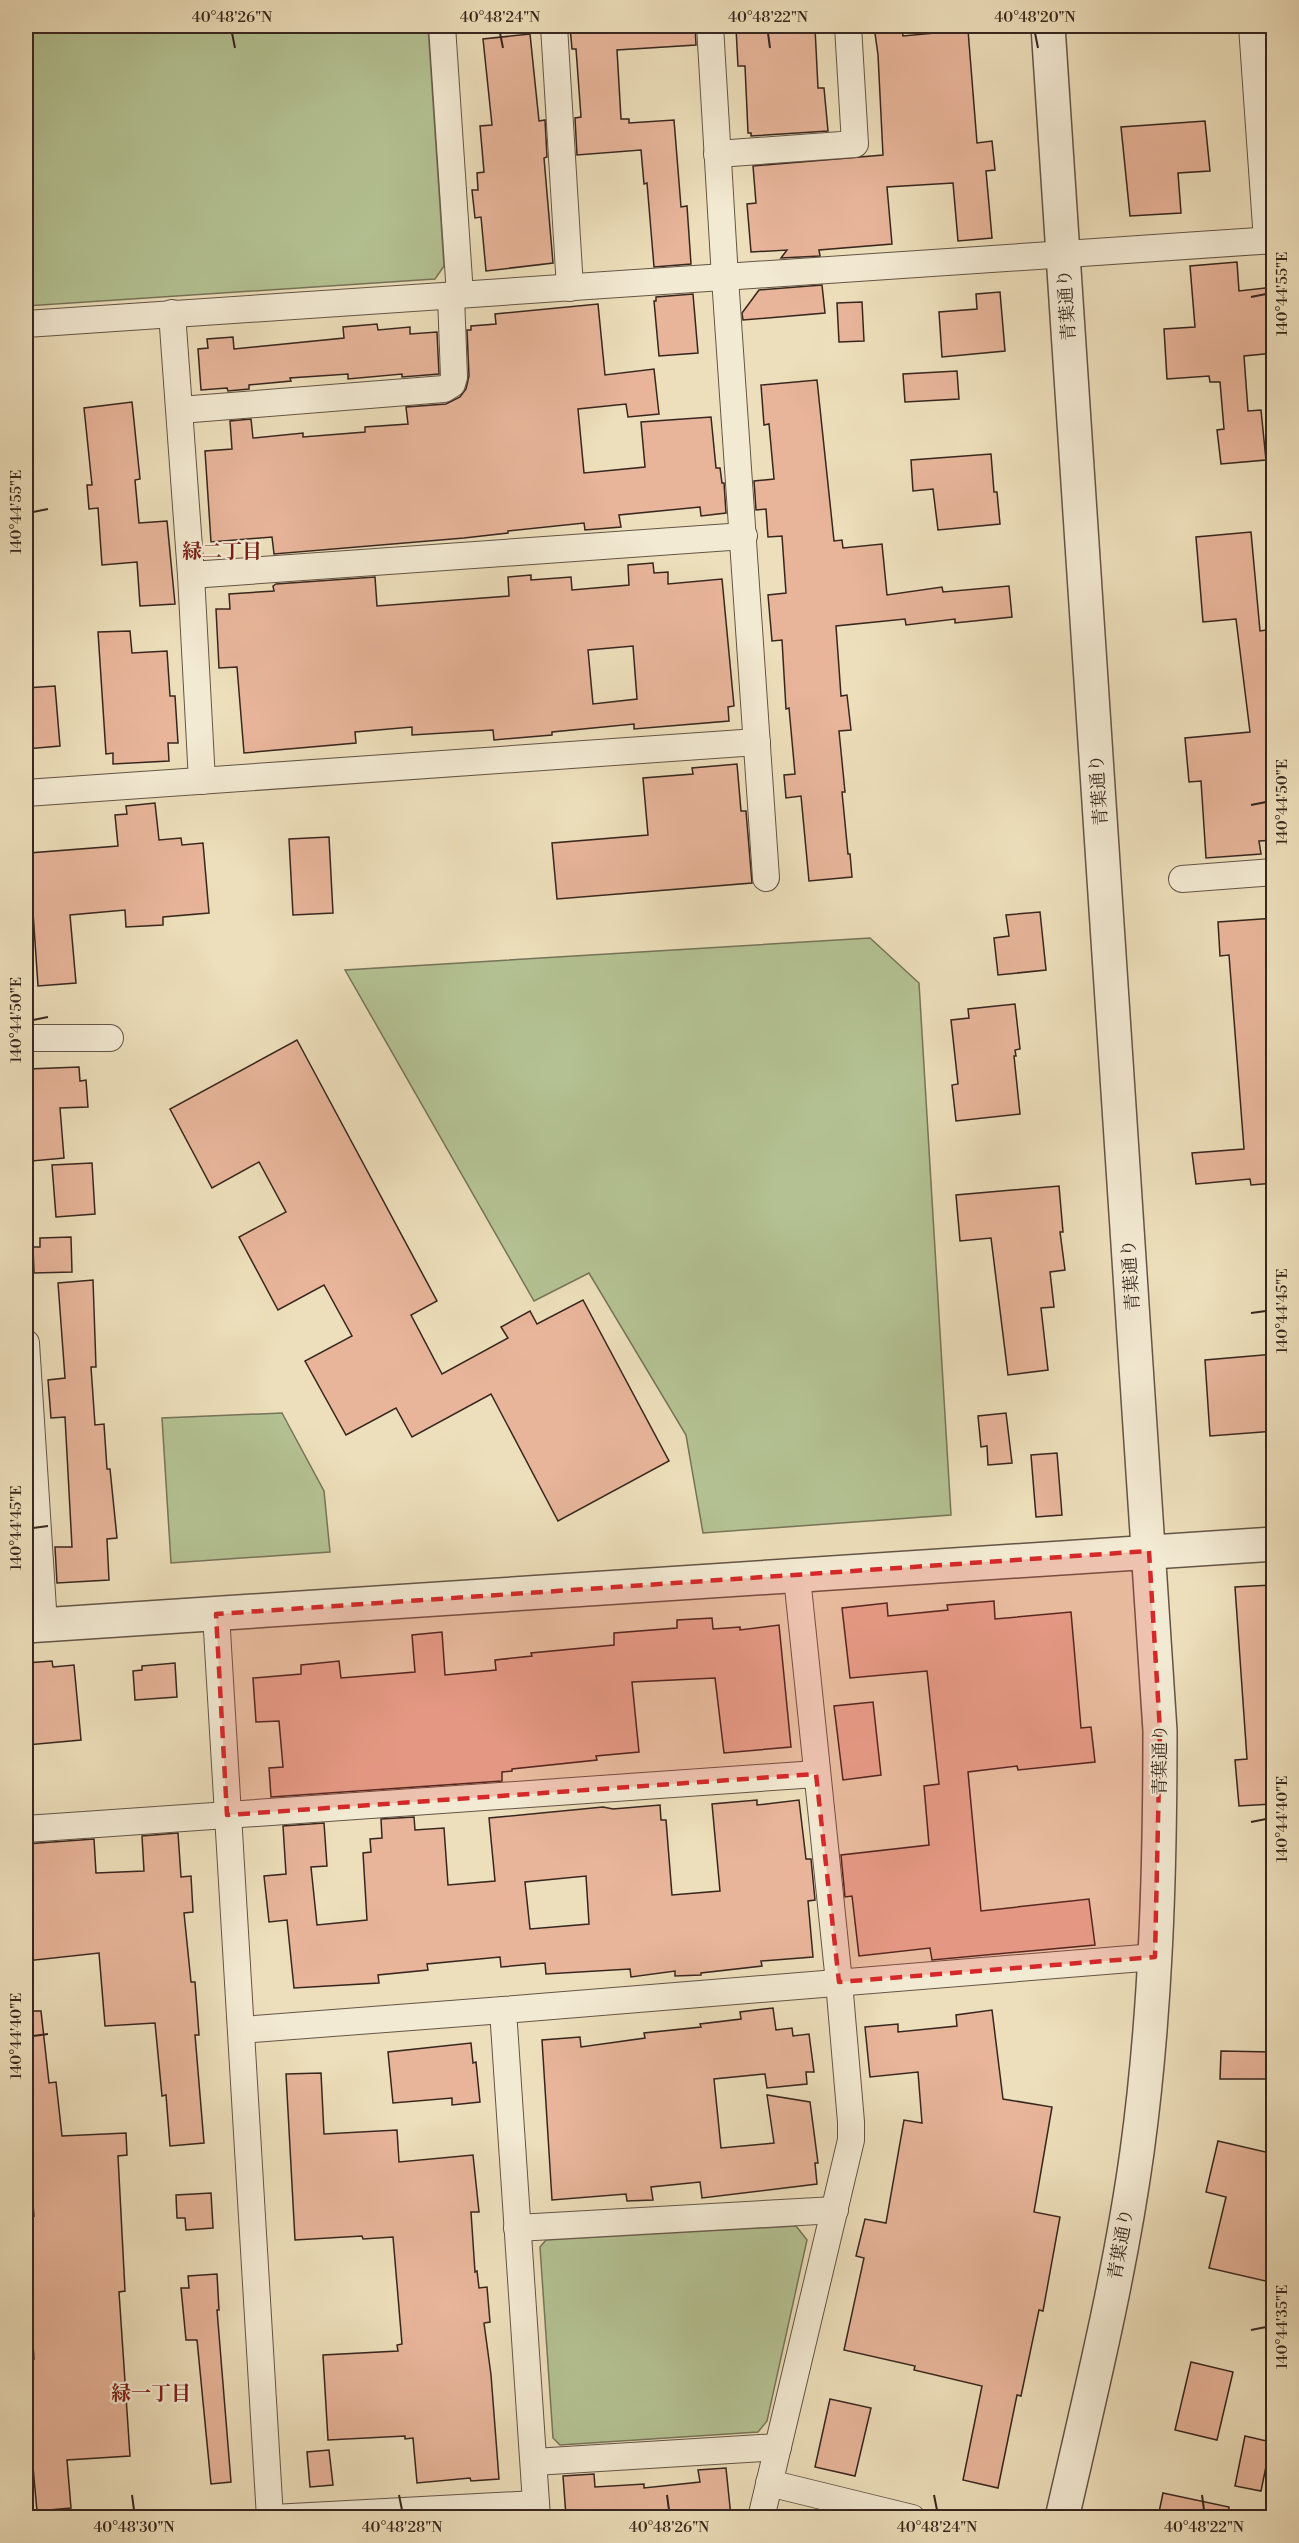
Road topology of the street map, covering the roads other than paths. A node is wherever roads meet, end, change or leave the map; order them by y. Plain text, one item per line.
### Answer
1 (442, 26) edge
2 (554, 26) edge
3 (710, 26) edge
4 (848, 26) edge
5 (1048, 26) edge
6 (1252, 26) edge
7 (717, 154) junction
8 (1270, 241) edge
9 (1063, 253) junction
10 (725, 278) junction
11 (570, 288) junction
12 (455, 295) junction
13 (172, 313) junction
14 (26, 324) edge
15 (180, 410) junction
16 (744, 536) junction
17 (191, 575) junction
18 (757, 742) junction
19 (202, 781) junction
20 (26, 793) edge
21 (1274, 873) edge
22 (766, 878) dead end
23 (1182, 879) dead end
24 (26, 1038) edge
25 (110, 1038) dead end
26 (26, 1343) edge
27 (28, 1448) edge
28 (1274, 1544) edge
29 (1149, 1551) junction
30 (797, 1577) junction
31 (216, 1614) junction
32 (35, 1626) edge
33 (816, 1774) junction
34 (227, 1815) junction
35 (26, 1829) edge
36 (1155, 1957) junction
37 (839, 1982) junction
38 (503, 2010) junction
39 (242, 2030) junction
40 (835, 2210) junction
41 (518, 2228) junction
42 (778, 2447) junction
43 (534, 2462) junction
44 (769, 2483) junction
45 (536, 2511) edge
46 (272, 2517) edge
47 (761, 2517) edge
48 (912, 2517) edge
49 (1062, 2517) edge

1 - 12 street
2 - 11 street
3 - 7 street
4 - 7 street
5 - 9 street, 青葉通り
6 - 8 street
7 - 10 street
8 - 9 street
9 - 10 street
9 - 29 street, 青葉通り
10 - 11 street
10 - 16 street
11 - 12 street
12 - 13 street
12 - 15 street
13 - 14 street
13 - 15 street
15 - 17 street
16 - 17 street
16 - 18 street
17 - 19 street
18 - 19 street
18 - 22 street
19 - 20 street
21 - 23 street
24 - 25 street
26 - 27 street
27 - 32 street
28 - 29 street
29 - 30 street
29 - 36 street, 青葉通り
30 - 31 street
30 - 33 street
31 - 32 street
31 - 34 street
33 - 34 street
33 - 37 street
34 - 35 street
34 - 39 street
36 - 37 street
36 - 49 street, 青葉通り
37 - 38 street
37 - 40 street
38 - 39 street
38 - 41 street
39 - 46 street
40 - 41 street
40 - 42 street
41 - 43 street
42 - 43 street
42 - 44 street
43 - 45 street
44 - 47 street
44 - 48 street
45 - 46 street

